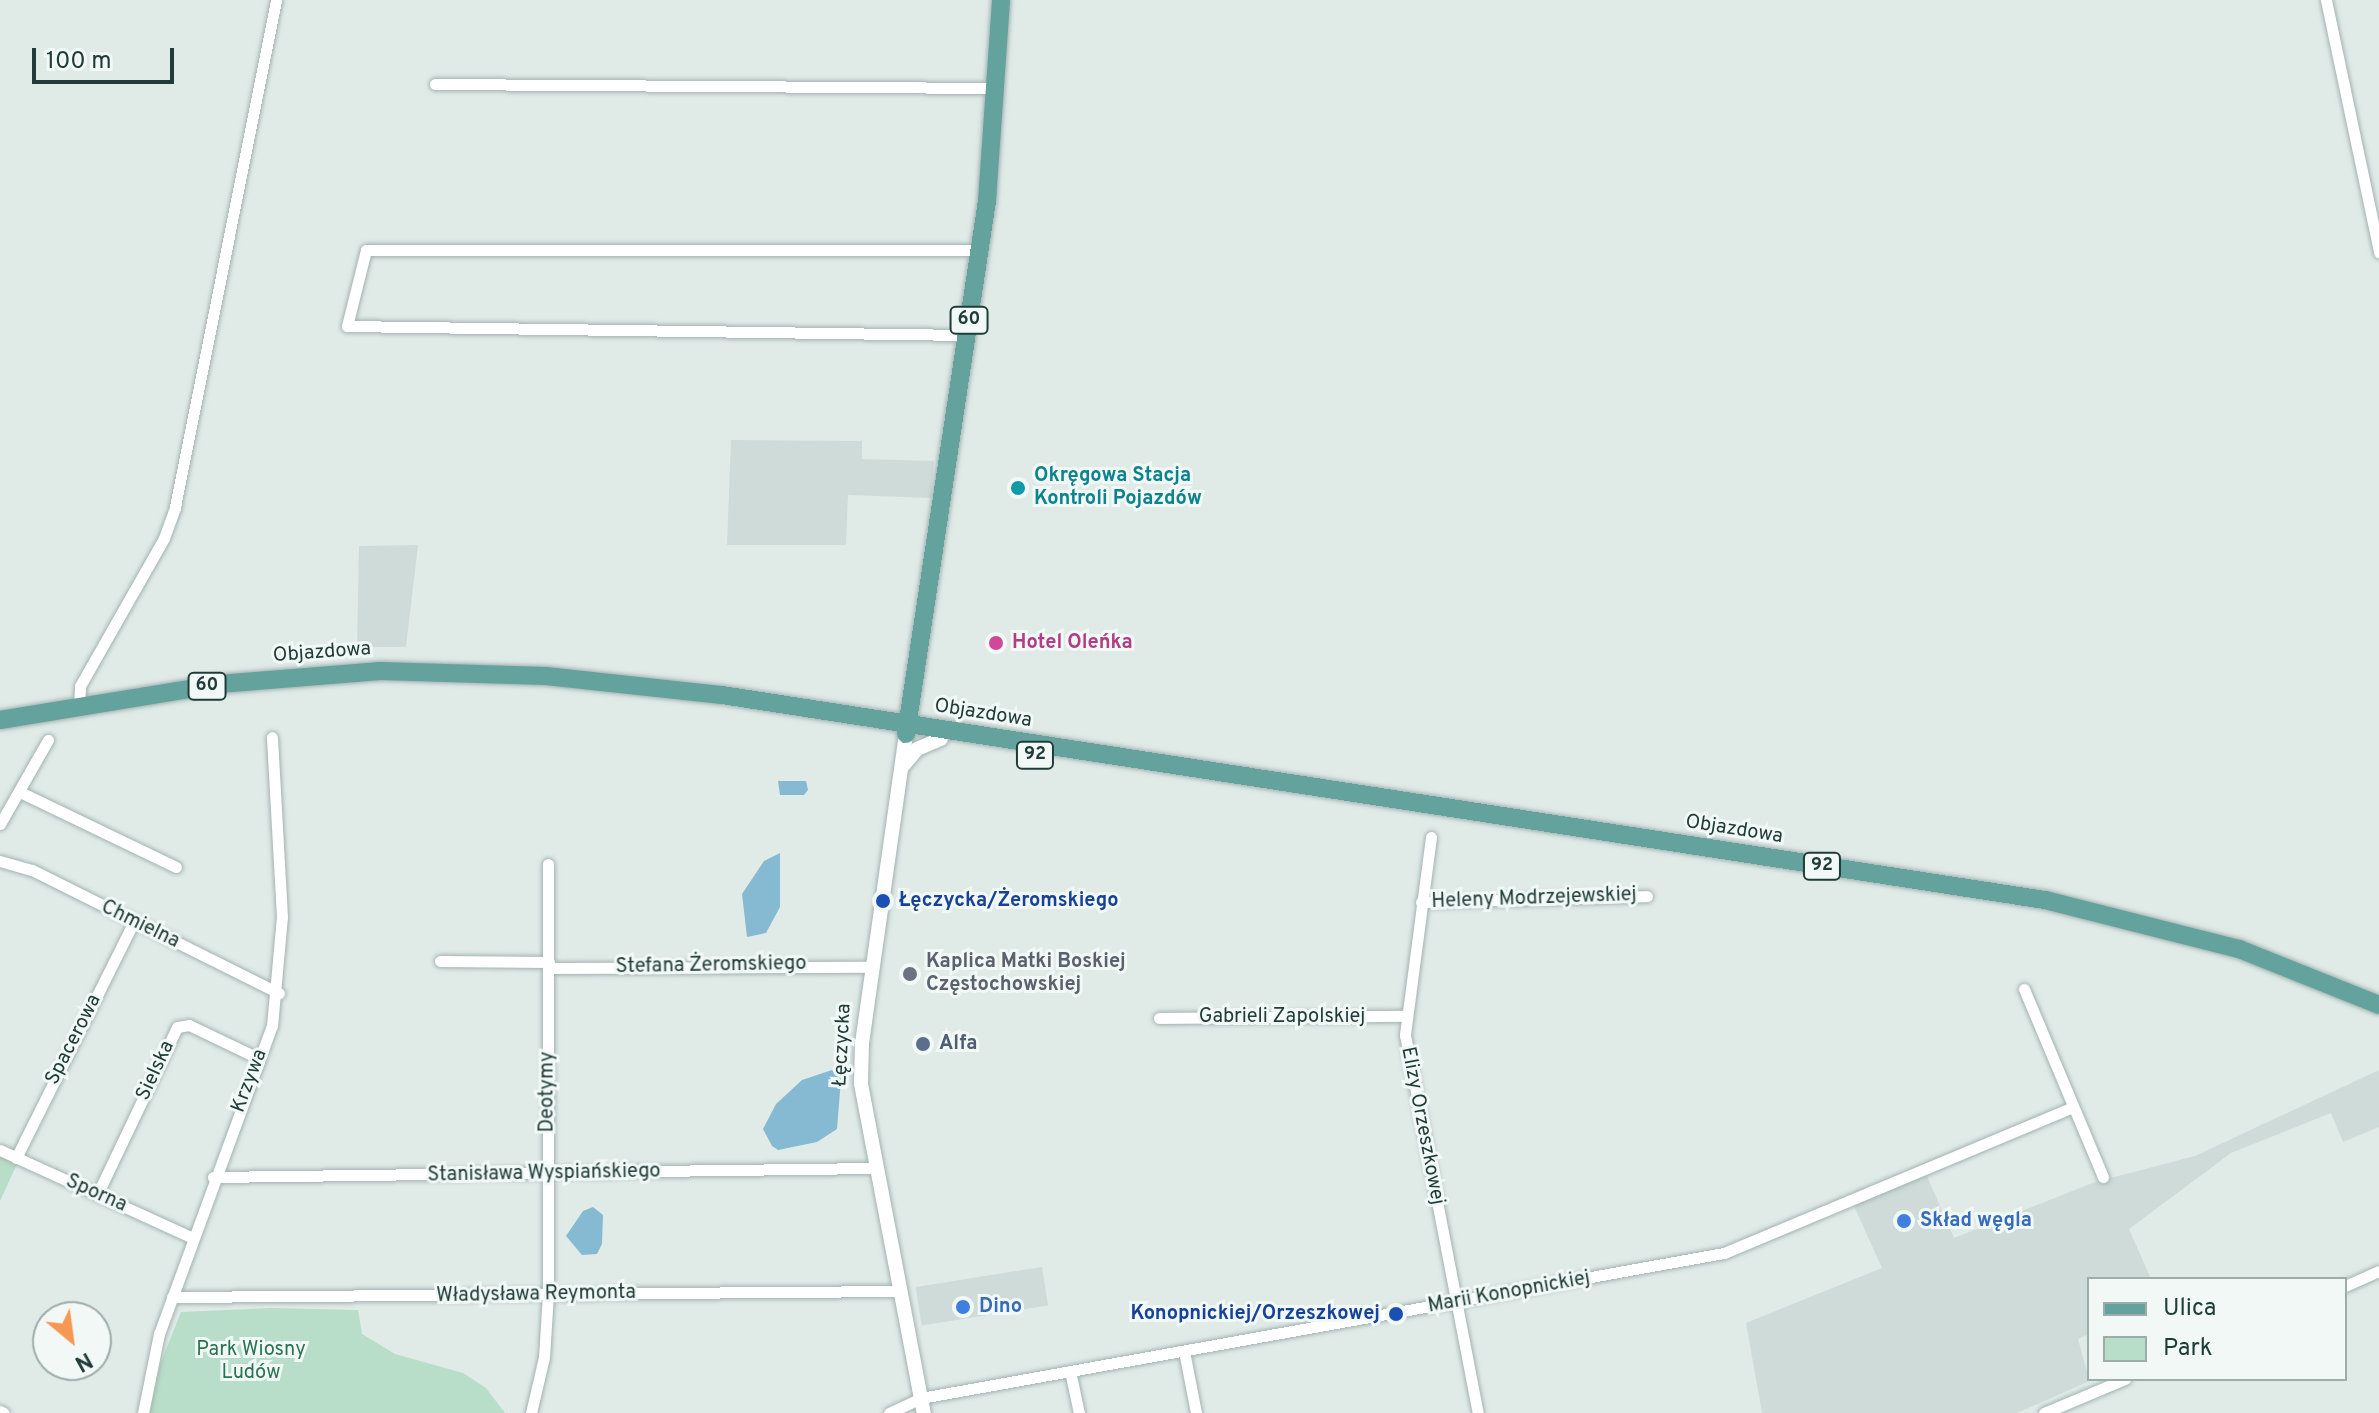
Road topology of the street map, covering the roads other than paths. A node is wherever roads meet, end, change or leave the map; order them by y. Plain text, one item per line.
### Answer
1 (276, 0) edge
2 (1001, 0) edge
3 (2326, 0) edge
4 (435, 84) dead end
5 (995, 88) junction
6 (980, 250) junction
7 (2379, 252) edge
8 (967, 335) junction
9 (79, 707) junction
10 (0, 720) edge
11 (907, 729) junction
12 (272, 737) dead end
13 (941, 739) junction
14 (48, 740) dead end
15 (901, 767) junction
16 (1165, 767) junction
17 (20, 792) junction
18 (0, 824) edge
19 (1431, 837) dead end
20 (0, 861) edge
21 (548, 864) dead end
22 (176, 867) dead end
23 (1647, 896) dead end
24 (1421, 902) junction
25 (133, 923) junction
26 (440, 961) dead end
27 (549, 965) junction
28 (872, 967) junction
29 (2024, 989) dead end
30 (279, 993) junction
31 (2379, 1005) edge
32 (1405, 1016) junction
33 (1159, 1018) dead end
34 (258, 1058) junction
35 (2073, 1107) junction
36 (0, 1150) edge
37 (16, 1158) junction
38 (876, 1168) junction
39 (548, 1174) junction
40 (213, 1177) junction
41 (2103, 1177) dead end
42 (97, 1195) junction
43 (193, 1238) junction
44 (2379, 1271) edge
45 (2347, 1285) edge
46 (900, 1291) junction
47 (548, 1294) junction
48 (172, 1297) junction
49 (1456, 1303) junction
50 (1184, 1351) junction
51 (1070, 1371) junction
52 (2120, 1381) edge
53 (921, 1398) junction
54 (143, 1413) edge
55 (531, 1413) edge
56 (889, 1413) edge
57 (924, 1413) edge
58 (1079, 1413) edge
59 (1196, 1413) edge
60 (1478, 1413) edge
61 (2044, 1413) edge

1 - 9 street
2 - 5 main road, 60
3 - 7 street
4 - 5 street
5 - 6 main road, 60
6 - 8 main road, 60
6 - 8 street
8 - 11 main road, 60
9 - 10 main road, Objazdowa / 60
9 - 11 main road, Objazdowa / 60
11 - 13 main road, Objazdowa / 92
11 - 15 street, Łęczycka
11 - 16 main road, Objazdowa / 92
12 - 30 street, Krzywa
13 - 15 street
13 - 16 main road, Objazdowa / 92
14 - 17 street
15 - 28 street, Łęczycka
16 - 31 main road, Objazdowa / 92
17 - 18 street
17 - 22 street
19 - 24 street, Elizy Orzeszkowej
20 - 25 street, Chmielna
21 - 27 street, Deotymy
23 - 24 street, Heleny Modrzejewskiej
24 - 32 street, Elizy Orzeszkowej
25 - 30 street, Chmielna
25 - 37 street, Spacerowa
26 - 27 street
27 - 28 street, Stefana Żeromskiego
27 - 39 street, Deotymy
28 - 38 street, Łęczycka
29 - 35 street
30 - 34 street, Krzywa
32 - 33 street, Gabrieli Zapolskiej
32 - 49 street, Elizy Orzeszkowej
34 - 40 street, Krzywa
34 - 42 street, Sielska
35 - 41 street
35 - 49 street, Marii Konopnickiej
36 - 37 street, Sporna
37 - 42 street, Sporna
38 - 39 street, Stanisława Wyspiańskiego
38 - 46 street, Łęczycka
39 - 40 street, Stanisława Wyspiańskiego
39 - 47 street, Deotymy
40 - 43 street, Krzywa
42 - 43 street, Sporna
43 - 48 street, Krzywa
44 - 45 street
46 - 47 street, Władysława Reymonta
46 - 53 street, Łęczycka
47 - 48 street, Władysława Reymonta
47 - 55 street, Deotymy
48 - 54 street, Krzywa
49 - 50 street, Marii Konopnickiej
49 - 60 street, Elizy Orzeszkowej
50 - 51 street, Marii Konopnickiej
50 - 59 street
51 - 53 street, Marii Konopnickiej
51 - 58 street
52 - 61 street
53 - 56 street, Marii Konopnickiej
53 - 57 street, Łęczycka

